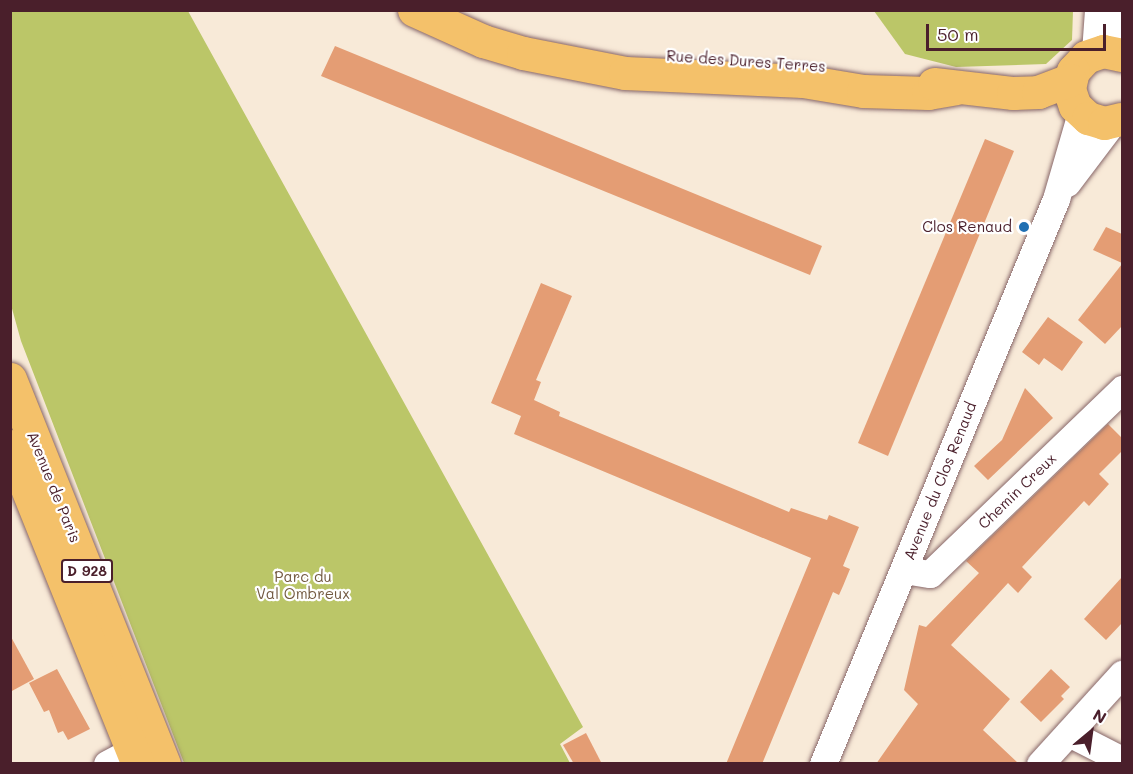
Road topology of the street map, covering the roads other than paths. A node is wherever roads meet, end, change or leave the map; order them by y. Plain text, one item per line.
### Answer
1 (414, 10) edge
2 (1098, 10) edge
3 (1119, 10) edge
4 (1113, 54) edge
5 (1075, 100) junction
6 (1118, 120) edge
7 (1056, 199) junction
8 (10, 378) edge
9 (1122, 389) edge
10 (10, 446) edge
11 (904, 570) junction
12 (1122, 674) edge
13 (1069, 733) junction
14 (126, 759) edge
15 (1122, 760) edge
16 (164, 764) edge
17 (824, 764) edge
18 (1040, 764) edge

1 - 5 main road, Rue des Dures Terres
2 - 4 street
3 - 4 street
4 - 5 main road
5 - 6 main road
5 - 7 street
6 - 7 street
7 - 11 street, Avenue du Clos Renaud
8 - 16 main road, Avenue de Paris / D 928
9 - 11 street, Chemin Creux
10 - 14 main road, Avenue de Paris / D 928
11 - 17 street, Avenue du Clos Renaud
12 - 13 street
13 - 15 street
13 - 18 street

